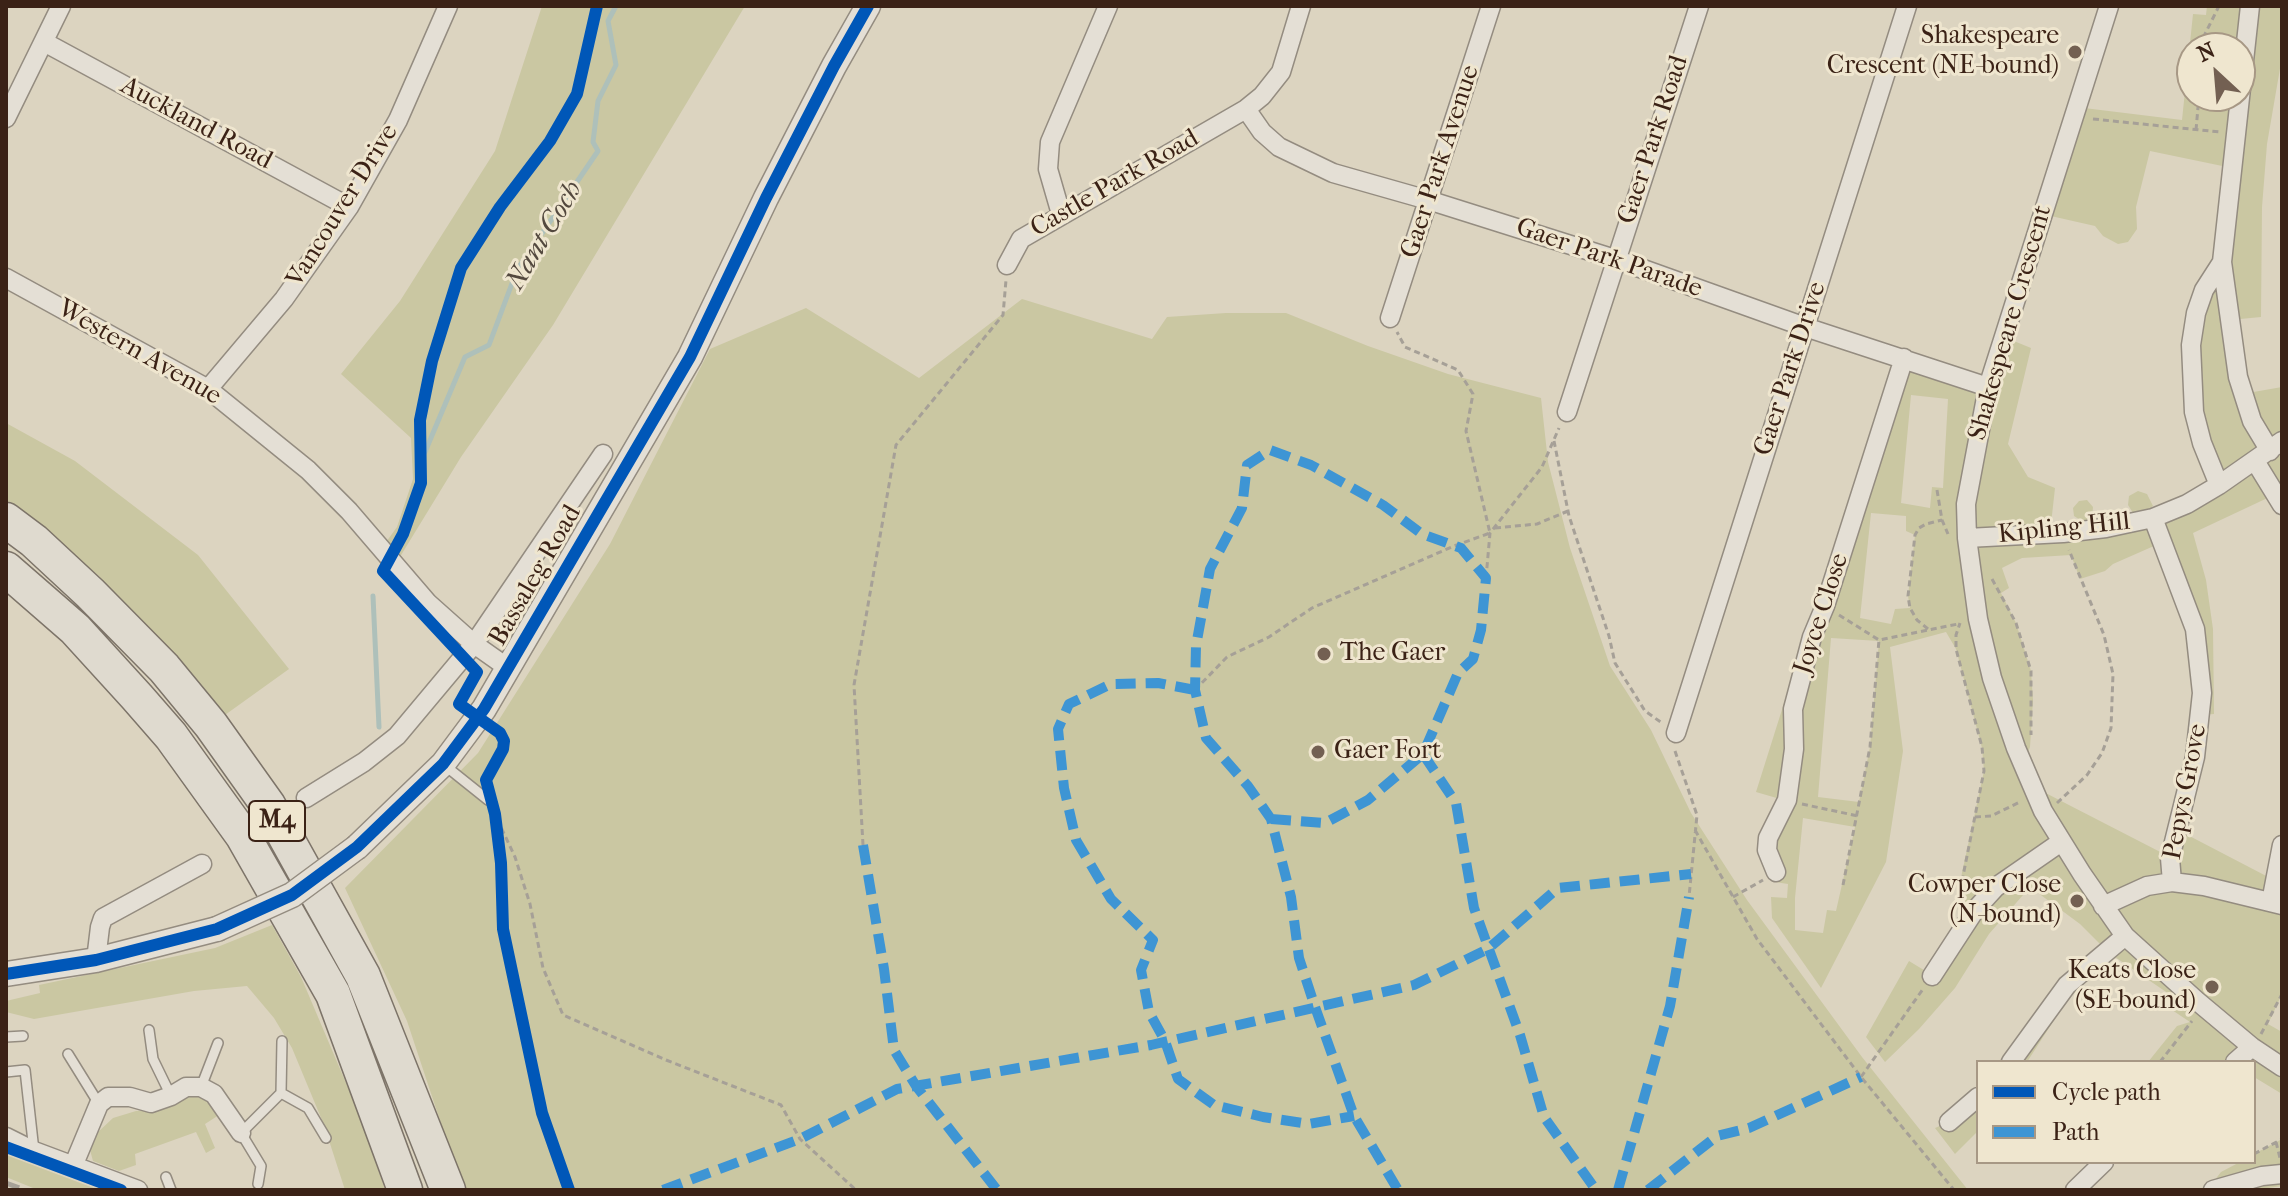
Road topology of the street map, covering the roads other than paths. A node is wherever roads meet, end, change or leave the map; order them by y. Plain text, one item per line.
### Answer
1 (61, 6) edge
2 (868, 6) edge
3 (1108, 6) edge
4 (1301, 6) edge
5 (1491, 6) edge
6 (1699, 6) edge
7 (1907, 6) edge
8 (2109, 6) edge
9 (2250, 6) edge
10 (443, 8) edge
11 (44, 42) junction
12 (1240, 112) junction
13 (6, 118) edge
14 (1428, 200) junction
15 (349, 207) junction
16 (1061, 214) junction
17 (1615, 259) junction
18 (2222, 262) junction
19 (1007, 265) road end
20 (6, 278) edge
21 (1390, 318) road end
22 (1805, 327) junction
23 (1904, 358) junction
24 (1988, 387) junction
25 (208, 389) junction
26 (1567, 412) road end
27 (2269, 451) edge
28 (603, 454) dead end
29 (2219, 485) junction
30 (2282, 505) edge
31 (2153, 518) junction
32 (6, 520) edge
33 (1968, 546) junction
34 (6, 569) edge
35 (474, 644) junction
36 (508, 668) junction
37 (1676, 733) road end
38 (443, 764) junction
39 (488, 796) road end
40 (306, 798) dead end
41 (2061, 842) junction
42 (2282, 845) edge
43 (202, 864) dead end
44 (1776, 872) road end
45 (2172, 882) junction
46 (2276, 903) edge
47 (2103, 906) junction
48 (2125, 936) junction
49 (96, 960) junction
50 (6, 974) edge
51 (1932, 976) road end
52 (149, 1030) dead end
53 (23, 1036) dead end
54 (6, 1037) edge
55 (282, 1041) dead end
56 (218, 1043) dead end
57 (2252, 1047) junction
58 (68, 1054) dead end
59 (2012, 1060) edge
60 (2237, 1060) edge
61 (2282, 1067) edge
62 (6, 1072) edge
63 (201, 1087) junction
64 (281, 1093) junction
65 (171, 1096) junction
66 (1976, 1099) edge
67 (99, 1104) junction
68 (1949, 1122) dead end
69 (241, 1133) junction
70 (6, 1137) edge
71 (326, 1138) dead end
72 (34, 1151) junction
73 (74, 1164) junction
74 (2102, 1164) edge
75 (2282, 1174) edge
76 (166, 1177) dead end
77 (258, 1184) dead end
78 (138, 1190) edge
79 (171, 1190) edge
80 (405, 1190) edge
81 (448, 1190) edge
82 (2075, 1190) edge
83 (2213, 1190) edge

1 - 11 street
2 - 36 street, Bassaleg Road
3 - 16 street
4 - 12 street, Castle Park Road
5 - 14 street, Gaer Park Avenue
6 - 17 street, Gaer Park Road
7 - 22 street, Gaer Park Drive
8 - 24 street, Shakespeare Crescent
9 - 18 street
10 - 15 street, Vancouver Drive
11 - 13 street
11 - 15 street, Auckland Road
12 - 14 street, Gaer Park Parade
12 - 16 street, Castle Park Road
14 - 17 street, Gaer Park Parade
14 - 21 street, Gaer Park Avenue
15 - 25 street, Vancouver Drive
16 - 19 street, Castle Park Road
17 - 22 street, Gaer Park Parade
17 - 26 street, Gaer Park Road
18 - 27 street
18 - 29 street
20 - 25 street, Western Avenue
22 - 23 street, Gaer Park Parade
22 - 37 street, Gaer Park Drive
23 - 24 street, Gaer Park Parade
23 - 44 street, Joyce Close
24 - 33 street, Shakespeare Crescent
25 - 35 street, Western Avenue
27 - 29 street, Kipling Hill
27 - 30 street
28 - 35 street, Bassaleg Road
29 - 31 street, Kipling Hill
31 - 33 street, Kipling Hill
31 - 45 street, Pepys Grove
32 - 81 highway, M4
33 - 41 street, Shakespeare Crescent
34 - 80 highway, M4
35 - 36 street, Western Avenue
35 - 40 street, Bassaleg Road
36 - 38 street, Bassaleg Road
38 - 39 lane
38 - 49 street, Bassaleg Road, bridge
41 - 47 street, Shakespeare Crescent
41 - 51 street
42 - 46 street
43 - 49 street
45 - 46 street
45 - 47 street
47 - 48 street, Shakespeare Crescent
48 - 57 street, Shakespeare Crescent
48 - 59 street
49 - 50 street, Bassaleg Road
52 - 65 lane
53 - 54 lane
55 - 64 lane
56 - 63 lane
57 - 60 street
57 - 61 street, Shakespeare Crescent
58 - 67 lane
62 - 72 lane
63 - 65 street
63 - 69 street
64 - 69 lane
64 - 71 lane
65 - 67 street
66 - 68 street
67 - 73 street
69 - 77 lane
70 - 72 street
72 - 73 street
73 - 78 street
74 - 82 street
75 - 83 street
76 - 79 lane

